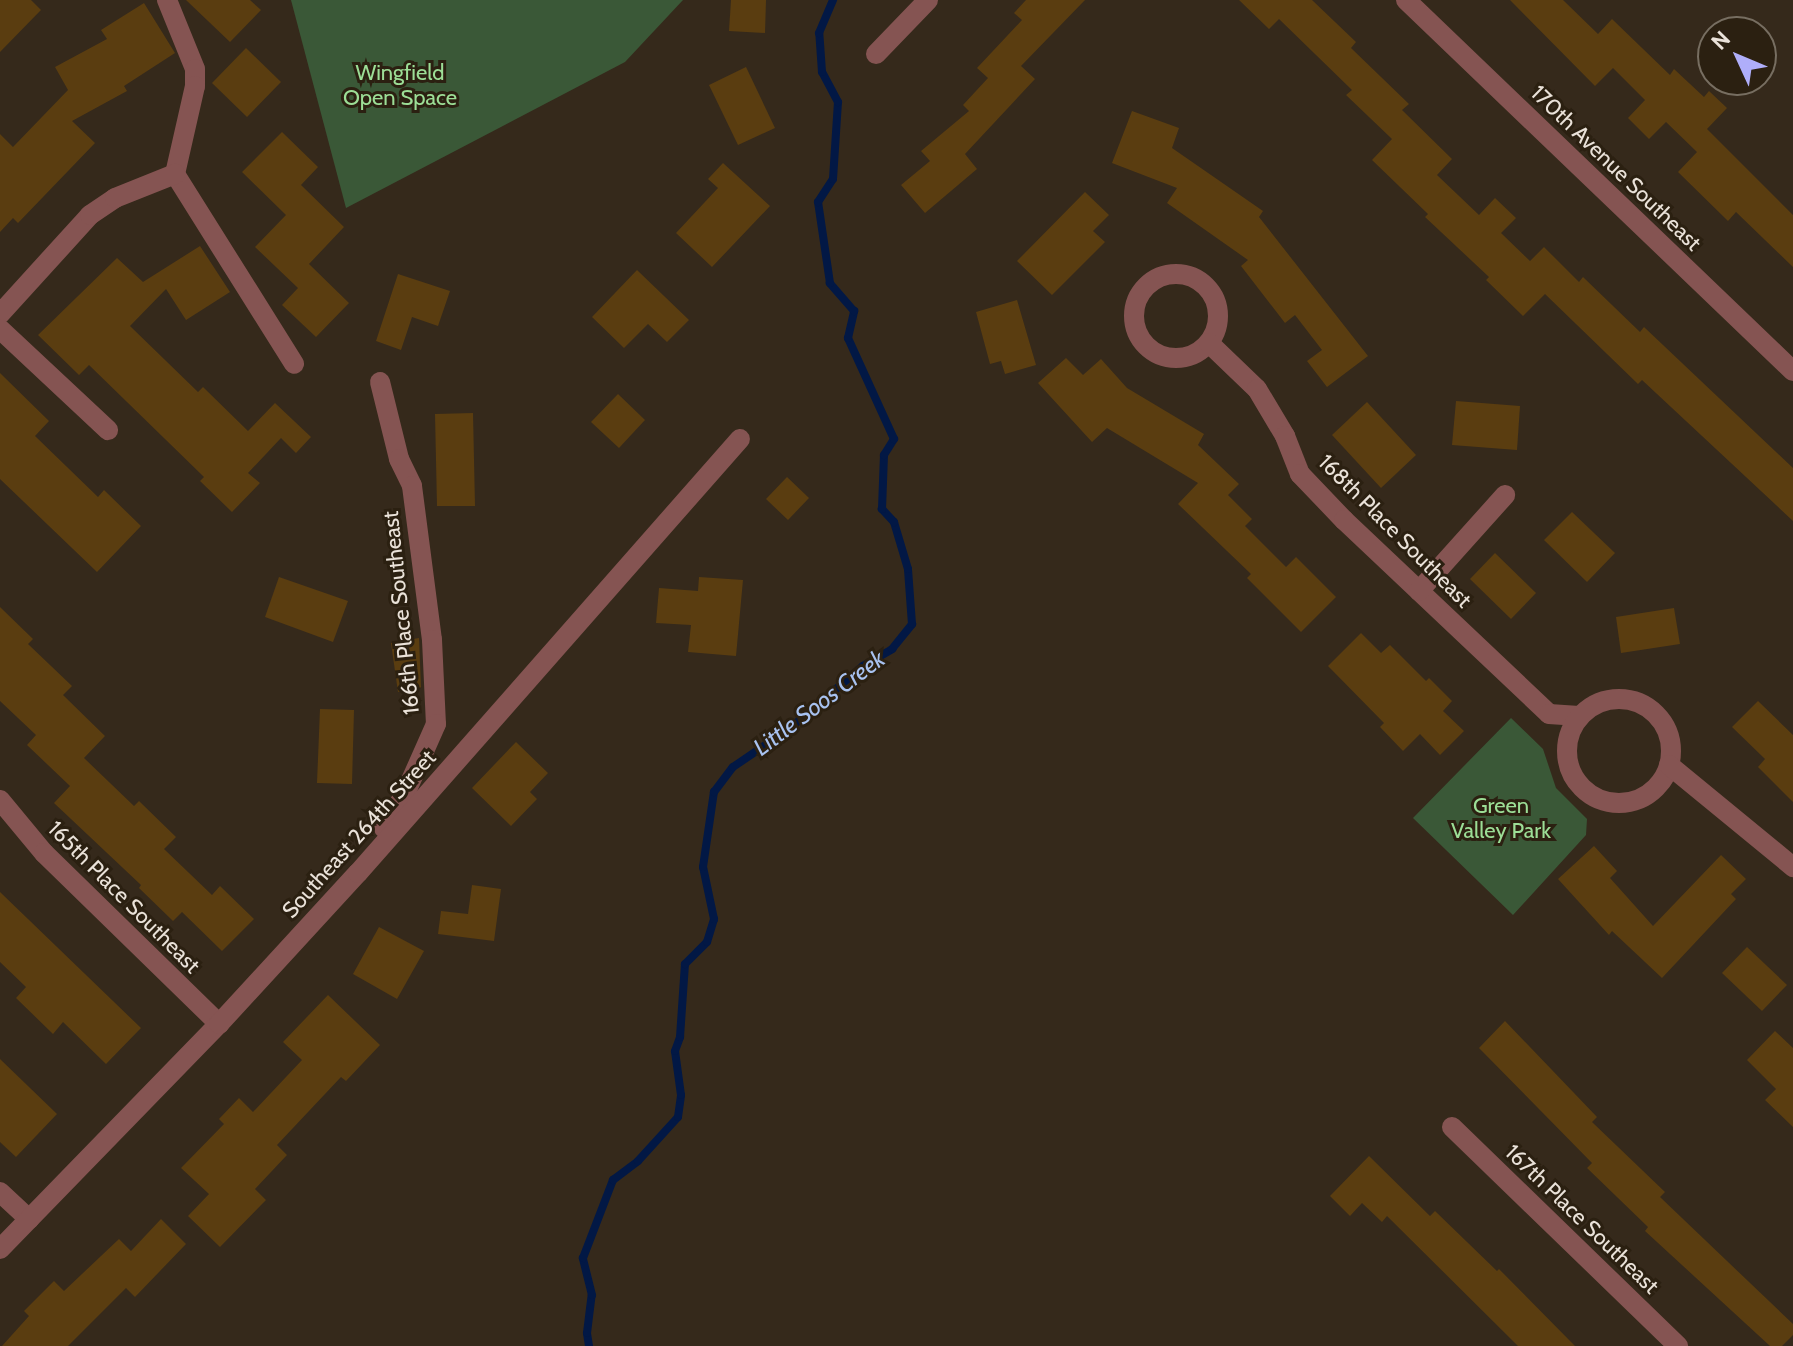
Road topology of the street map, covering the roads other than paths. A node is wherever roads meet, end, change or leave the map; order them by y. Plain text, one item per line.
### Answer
1 (167, 0) edge
2 (928, 0) edge
3 (1406, 0) edge
4 (876, 54) dead end
5 (175, 174) junction
6 (0, 314) edge
7 (0, 329) edge
8 (1209, 343) junction
9 (294, 364) dead end
10 (1793, 371) edge
11 (380, 382) dead end
12 (108, 430) dead end
13 (740, 439) dead end
14 (1505, 495) dead end
15 (1419, 591) junction
16 (1579, 716) junction
17 (1669, 765) junction
18 (0, 800) edge
19 (1793, 867) edge
20 (358, 873) junction
21 (219, 1024) junction
22 (1452, 1127) dead end
23 (0, 1192) edge
24 (29, 1219) junction
25 (0, 1249) edge
26 (1678, 1346) edge

1 - 5 street
2 - 4 street
3 - 10 street, 170th Avenue Southeast
5 - 6 street
5 - 9 street
7 - 12 street
8 - 8 street
8 - 15 street, 168th Place Southeast
11 - 20 street, 166th Place Southeast
13 - 20 street, Southeast 264th Street
14 - 15 street
15 - 16 street, 168th Place Southeast
16 - 17 street
16 - 17 street
17 - 19 street
18 - 21 street, 165th Place Southeast
20 - 21 street, Southeast 264th Street
21 - 24 street, Southeast 264th Street
22 - 26 street, 167th Place Southeast
23 - 24 street
24 - 25 street, Southeast 264th Street

